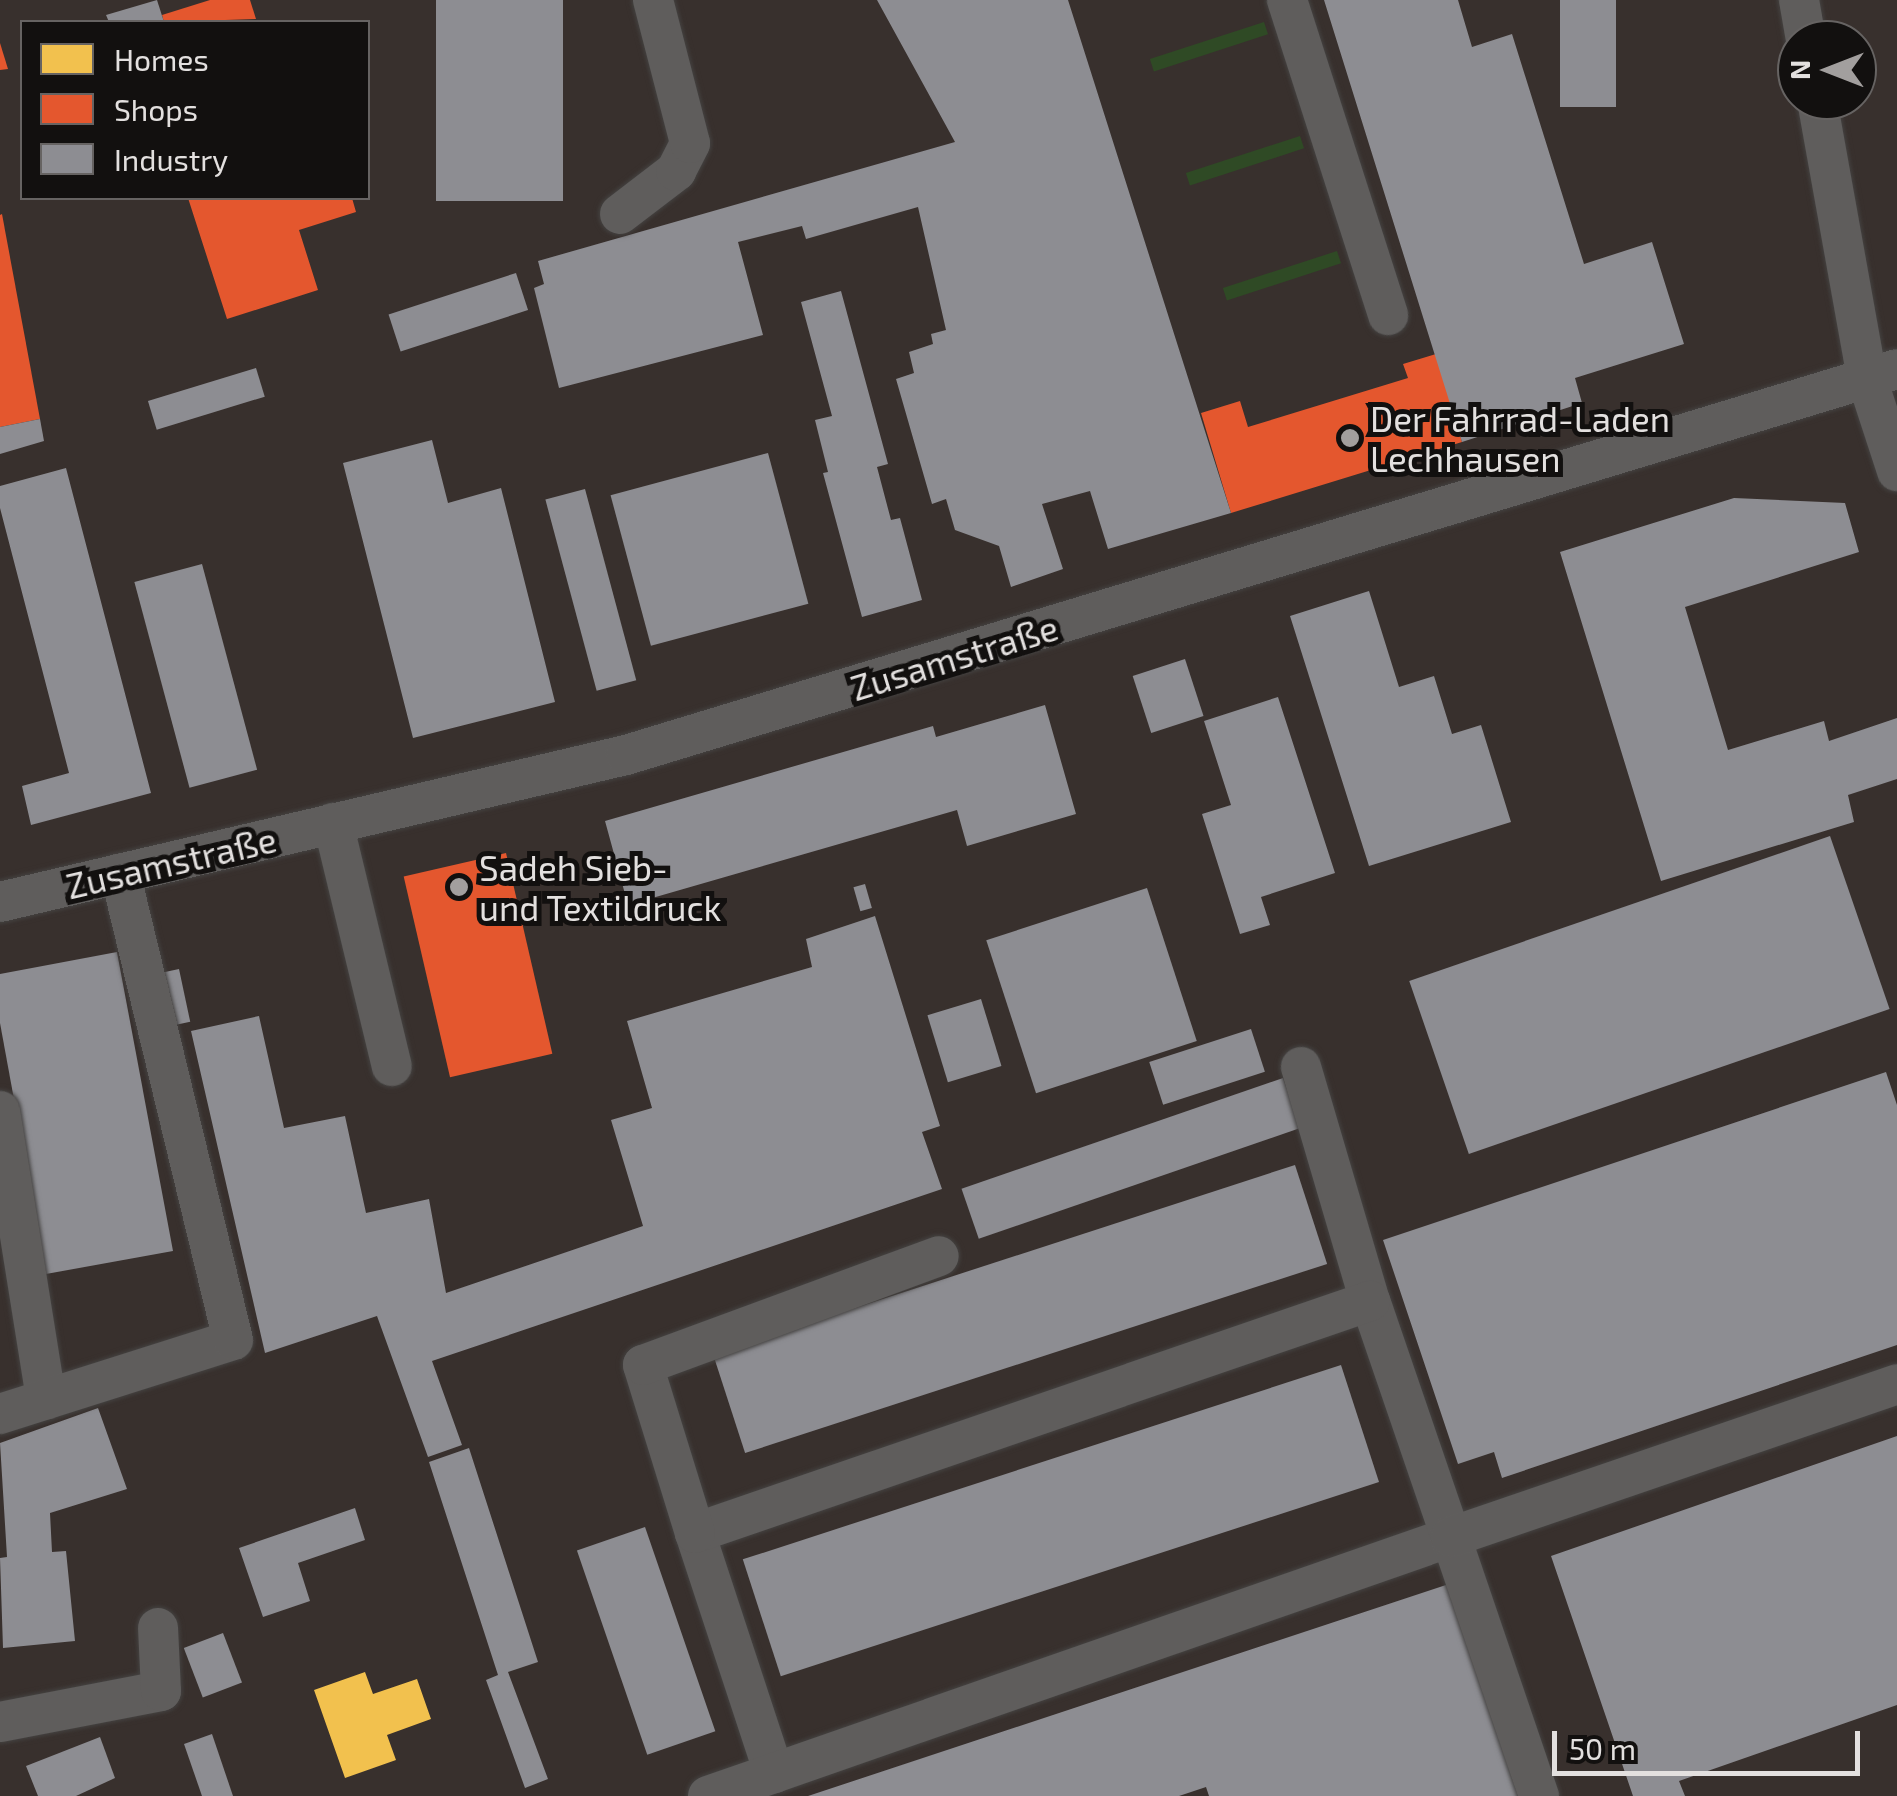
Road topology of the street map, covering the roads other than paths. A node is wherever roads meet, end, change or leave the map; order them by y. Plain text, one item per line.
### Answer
1 (653, 0) edge
2 (1287, 0) edge
3 (1822, 120) edge
4 (620, 214) dead end
5 (1388, 315) dead end
6 (1882, 374) edge
7 (1897, 471) edge
8 (333, 824) junction
9 (120, 874) junction
10 (0, 902) edge
11 (392, 1066) dead end
12 (1301, 1067) dead end
13 (0, 1111) edge
14 (939, 1256) dead end
15 (1370, 1301) junction
16 (1897, 1384) edge
17 (46, 1399) junction
18 (0, 1414) edge
19 (694, 1533) junction
20 (1451, 1537) junction
21 (158, 1628) dead end
22 (0, 1722) edge
23 (774, 1772) junction
24 (708, 1796) edge
25 (1539, 1796) edge

1 - 4 street
2 - 5 street
3 - 6 street
6 - 7 street
6 - 8 street, Zusamstraße
8 - 9 street, Zusamstraße
8 - 11 street
9 - 10 street, Zusamstraße
9 - 17 street
12 - 15 street
13 - 17 street
14 - 19 street
15 - 19 street
15 - 20 street
16 - 20 street
17 - 18 street
19 - 23 street
20 - 23 street
20 - 25 street
21 - 22 street
23 - 24 street

